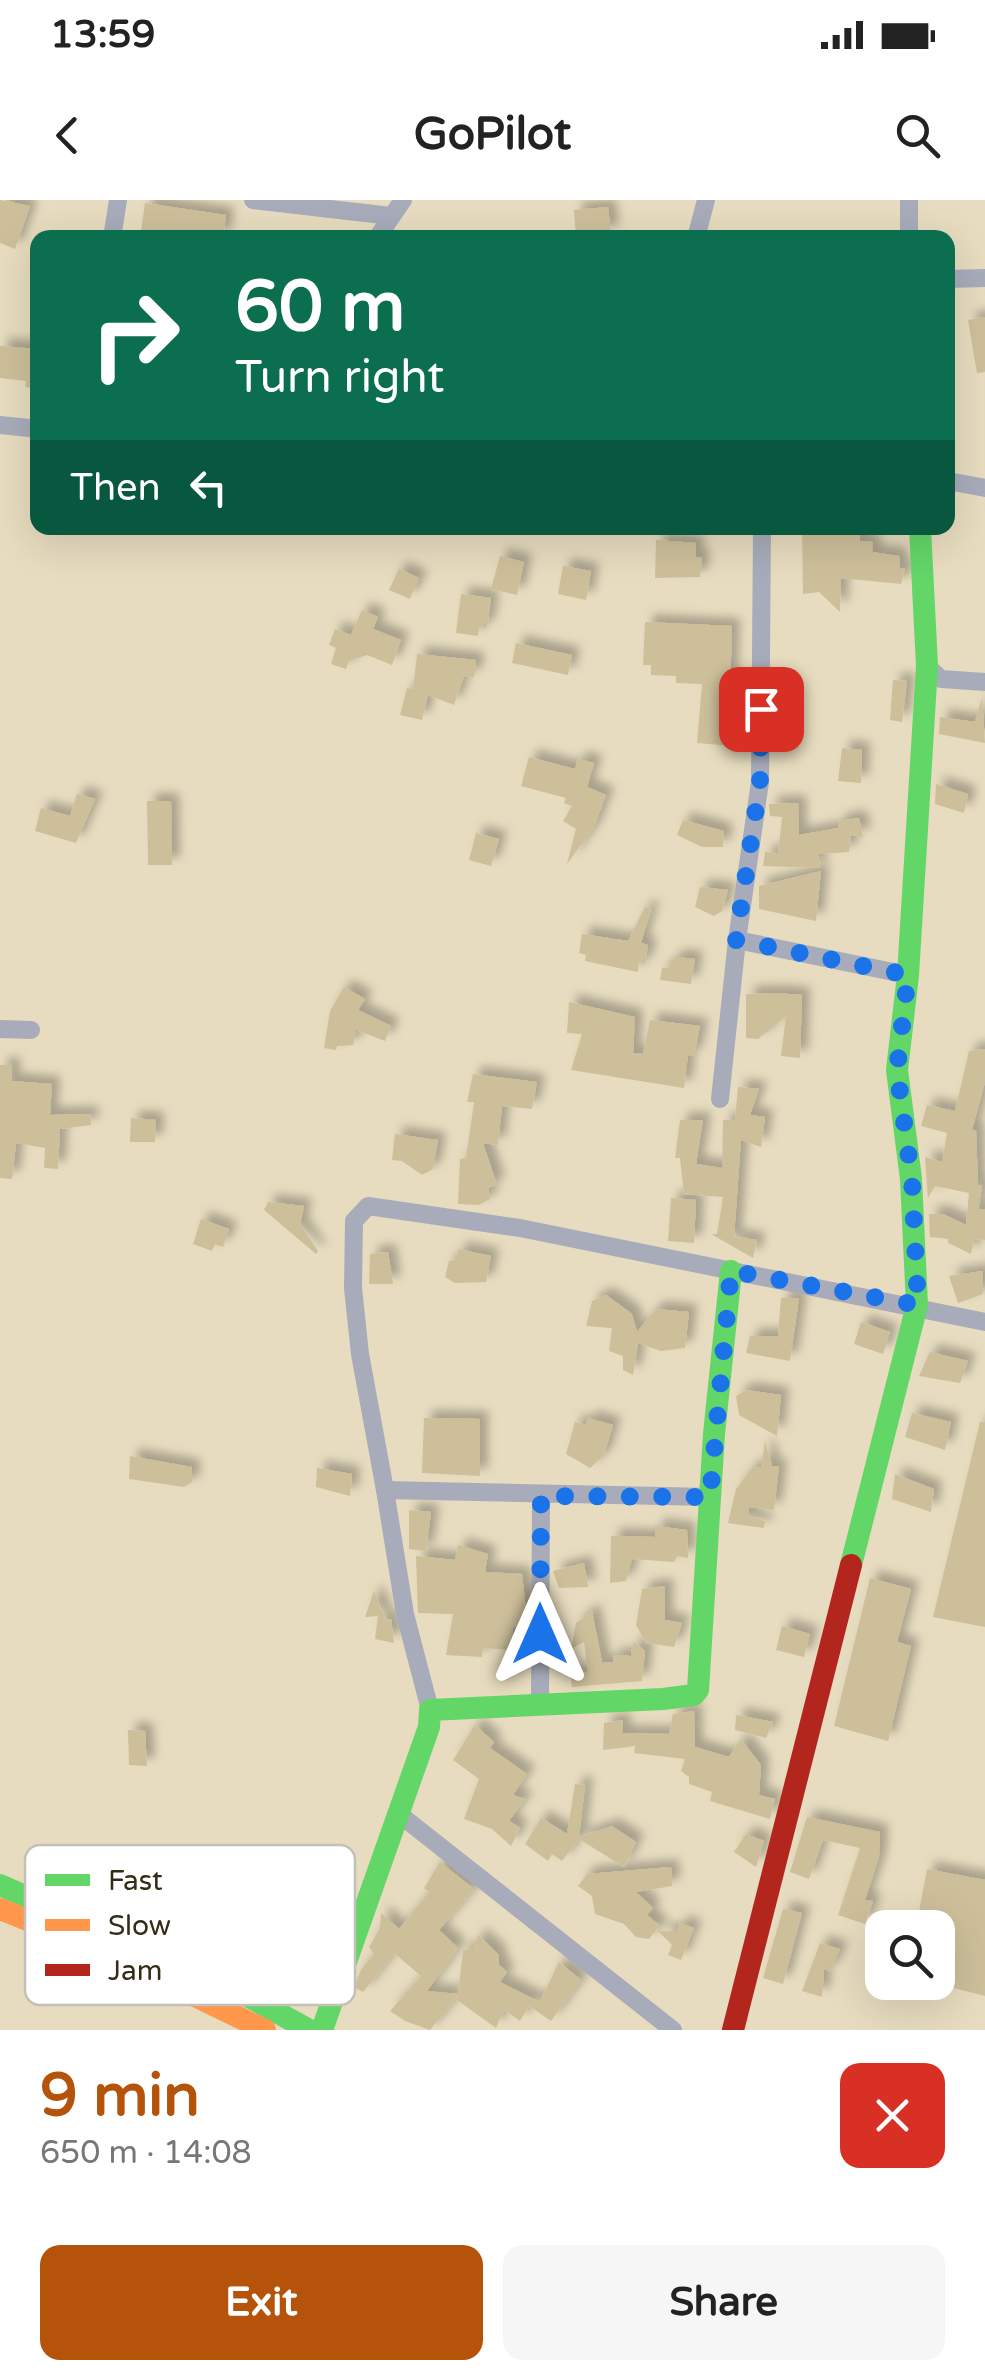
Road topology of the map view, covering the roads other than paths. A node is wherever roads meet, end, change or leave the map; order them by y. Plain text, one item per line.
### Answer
1 (118, 200) edge
2 (253, 200) edge
3 (403, 200) edge
4 (706, 200) edge
5 (908, 200) edge
6 (391, 216) junction
7 (113, 230) edge
8 (381, 230) edge
9 (698, 230) edge
10 (909, 230) edge
11 (985, 278) edge
12 (955, 279) edge
13 (0, 425) edge
14 (30, 428) edge
15 (955, 482) edge
16 (985, 488) edge
17 (762, 535) edge
18 (920, 535) edge
19 (927, 666) junction
20 (985, 682) edge
21 (736, 940) junction
22 (908, 975) junction
23 (0, 1029) edge
24 (32, 1030) dead end
25 (720, 1099) dead end
26 (731, 1271) junction
27 (918, 1305) junction
28 (985, 1322) edge
29 (386, 1490) junction
30 (541, 1496) junction
31 (710, 1497) junction
32 (540, 1704) junction
33 (430, 1710) junction
34 (399, 1814) junction
35 (0, 1885) edge
36 (25, 1896) edge
37 (0, 1909) edge
38 (25, 1919) edge
39 (355, 1937) edge
40 (214, 2005) edge
41 (264, 2005) edge
42 (331, 2005) edge
43 (265, 2030) edge
44 (309, 2030) edge
45 (322, 2030) edge
46 (673, 2030) edge
47 (733, 2030) edge

1 - 7 street
2 - 6 street
3 - 6 street
4 - 9 street
5 - 10 street
6 - 8 street
11 - 12 street
13 - 14 street
15 - 16 street
17 - 21 street
18 - 19 street
19 - 20 street
19 - 22 street
21 - 22 street
21 - 25 street
22 - 27 street
23 - 24 street
26 - 27 street
26 - 29 street
26 - 31 street
27 - 28 street
27 - 47 street
29 - 30 street
29 - 33 street
30 - 31 street
30 - 32 street
31 - 32 street
32 - 33 street
33 - 34 street
34 - 39 street
34 - 46 street
35 - 36 street
37 - 38 street
40 - 43 street
41 - 44 street
42 - 45 street

